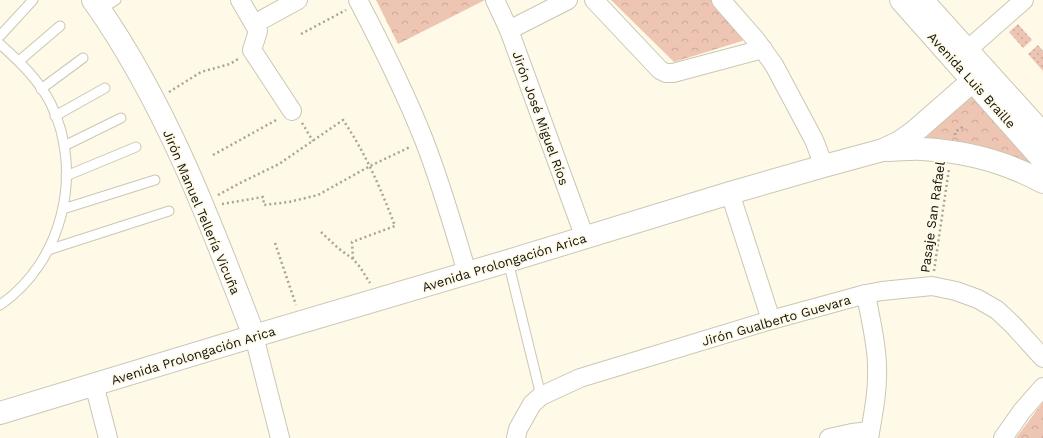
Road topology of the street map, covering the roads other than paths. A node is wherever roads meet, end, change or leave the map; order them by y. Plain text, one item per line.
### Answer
1 (33, 0) edge
2 (240, 0) edge
3 (298, 0) edge
4 (495, 0) edge
5 (568, 0) edge
6 (594, 0) edge
7 (721, 0) edge
8 (901, 0) edge
9 (922, 0) edge
10 (1024, 0) edge
11 (358, 2) edge
12 (103, 3) edge
13 (254, 24) junction
14 (60, 26) dead end
15 (509, 30) junction
16 (0, 36) edge
17 (0, 44) edge
18 (763, 49) junction
19 (961, 55) junction
20 (83, 58) dead end
21 (19, 61) junction
22 (979, 75) junction
23 (105, 88) dead end
24 (41, 89) junction
25 (292, 111) road end
26 (55, 116) junction
27 (121, 118) dead end
28 (1043, 134) edge
29 (64, 146) junction
30 (136, 147) dead end
31 (883, 150) junction
32 (1043, 160) edge
33 (824, 166) junction
34 (66, 176) junction
35 (155, 180) dead end
36 (1043, 182) edge
37 (730, 193) junction
38 (63, 209) junction
39 (169, 211) dead end
40 (585, 238) junction
41 (48, 250) junction
42 (508, 262) junction
43 (467, 273) junction
44 (866, 294) junction
45 (0, 306) edge
46 (771, 320) junction
47 (254, 336) junction
48 (1043, 358) edge
49 (94, 384) junction
50 (1043, 387) edge
51 (541, 396) junction
52 (1, 410) edge
53 (870, 434) edge
54 (108, 438) edge
55 (280, 438) edge
56 (516, 438) edge
57 (829, 438) edge
58 (1002, 438) edge

1 - 16 lane
2 - 13 street
3 - 13 street
4 - 15 street, Jirón José Miguel Ríos
5 - 15 street
6 - 18 street
7 - 18 street
8 - 19 street, Avenida Luis Braille
9 - 19 street, Avenida Luis Braille
10 - 19 street
11 - 43 street
12 - 47 street, Jirón Manuel Tellería Vicuña
13 - 25 street
14 - 21 lane
15 - 40 street, Jirón José Miguel Ríos
17 - 21 lane
18 - 33 street
19 - 22 street, Avenida Luis Braille
20 - 24 lane
21 - 24 lane
22 - 28 street, Avenida Luis Braille
22 - 31 street, Avenida Prolongación Arica
22 - 32 street, Avenida Luis Braille
23 - 26 lane
24 - 26 lane
26 - 29 lane
27 - 29 lane
29 - 34 lane
30 - 34 lane
31 - 33 street, Avenida Prolongación Arica
31 - 36 street
33 - 37 street, Avenida Prolongación Arica
34 - 38 lane
35 - 38 lane
37 - 40 street, Avenida Prolongación Arica
37 - 46 street
38 - 41 lane
39 - 41 lane
40 - 42 street, Avenida Prolongación Arica
41 - 45 lane
42 - 43 street, Avenida Prolongación Arica
42 - 51 lane
43 - 47 street, Avenida Prolongación Arica
44 - 46 street, Jirón Gualberto Guevara
44 - 48 street, Jirón Gualberto Guevara
44 - 53 street
46 - 51 street, Jirón Gualberto Guevara
47 - 49 street, Avenida Prolongación Arica
47 - 55 street, Jirón Manuel Tellería Vicuña
49 - 52 street, Avenida Prolongación Arica
49 - 54 street
50 - 58 street
51 - 56 street, Jirón Gualberto Guevara
53 - 57 street

